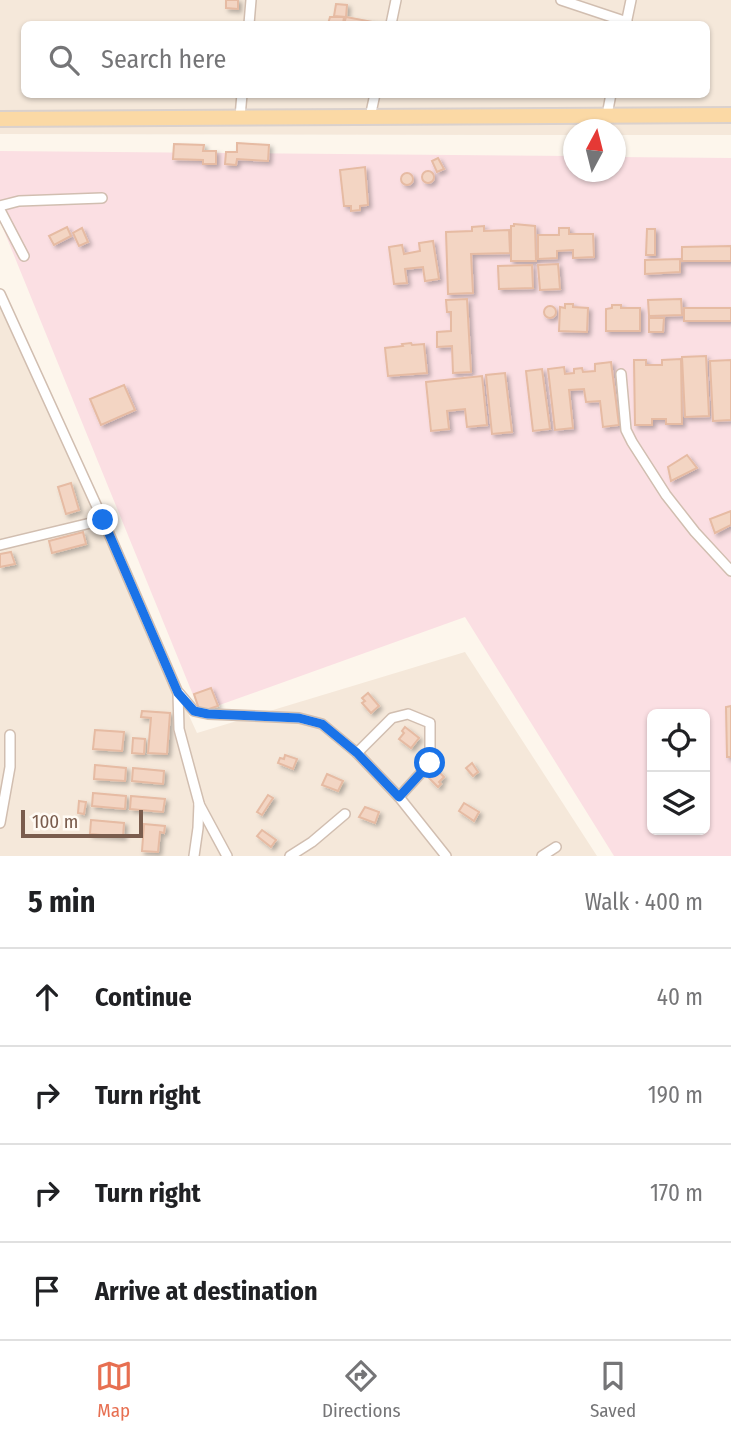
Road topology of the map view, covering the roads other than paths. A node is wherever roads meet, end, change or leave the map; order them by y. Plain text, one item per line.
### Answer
1 (251, 0) edge
2 (396, 0) edge
3 (561, 0) edge
4 (631, 0) edge
5 (248, 21) edge
6 (392, 21) edge
7 (620, 21) edge
8 (626, 21) edge
9 (242, 98) edge
10 (374, 98) edge
11 (610, 98) edge
12 (607, 115) junction
13 (731, 115) edge
14 (240, 117) junction
15 (370, 117) junction
16 (0, 119) edge
17 (102, 198) dead end
18 (0, 208) edge
19 (24, 256) dead end
20 (0, 293) edge
21 (621, 374) dead end
22 (103, 520) junction
23 (0, 545) edge
24 (731, 571) edge
25 (178, 693) junction
26 (10, 735) dead end
27 (357, 753) junction
28 (399, 797) junction
29 (199, 803) junction
30 (345, 814) dead end
31 (0, 824) edge
32 (556, 846) dead end
33 (194, 856) edge
34 (227, 856) edge
35 (290, 856) edge
36 (446, 856) edge
37 (542, 856) edge

1 - 5 street
2 - 6 street
3 - 7 street
4 - 8 street
9 - 14 street
10 - 15 street
11 - 12 street
12 - 13 main road
12 - 15 main road
14 - 15 main road
14 - 16 main road
17 - 18 street
18 - 19 street
20 - 22 street
21 - 24 street
22 - 23 street
22 - 25 street
25 - 27 street
25 - 29 street
26 - 31 street
27 - 28 street
27 - 28 street
28 - 36 street
29 - 33 street
29 - 34 street
30 - 35 street
32 - 37 street

